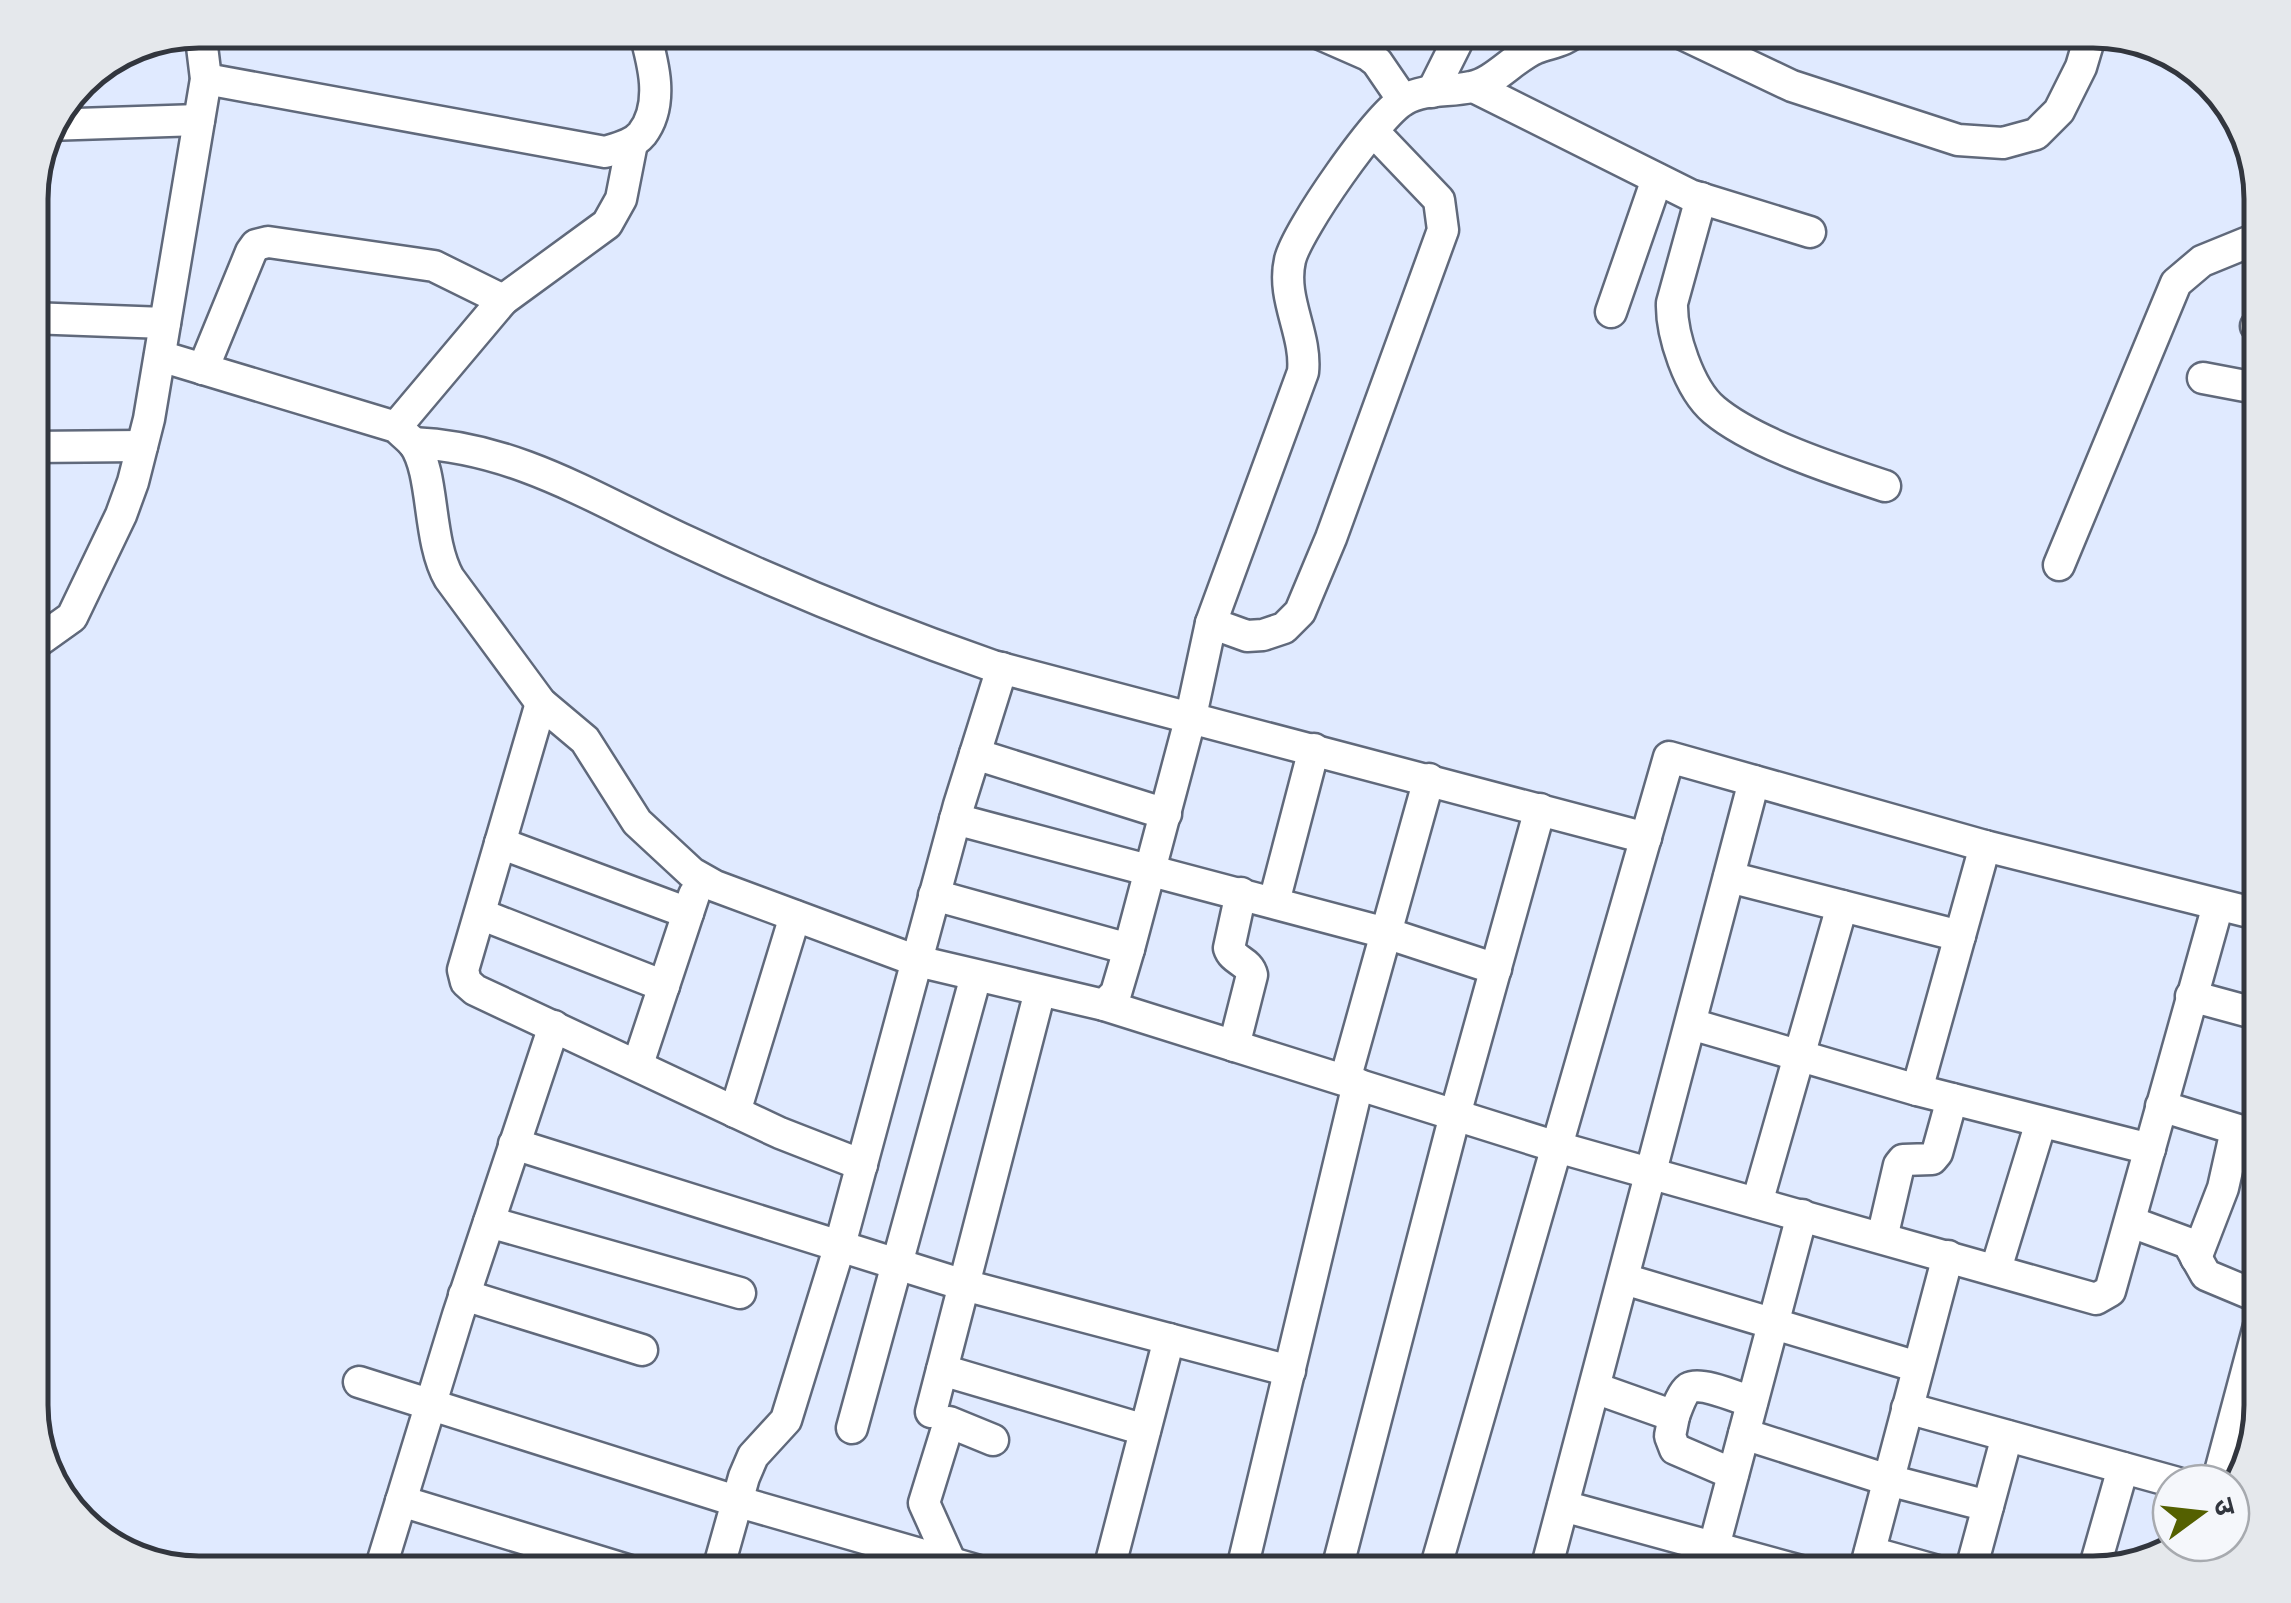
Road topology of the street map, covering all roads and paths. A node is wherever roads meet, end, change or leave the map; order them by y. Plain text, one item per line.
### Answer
1 (202, 47) edge
2 (649, 47) edge
3 (1350, 47) edge
4 (1451, 47) edge
5 (1540, 47) edge
6 (1710, 47) edge
7 (2087, 47) edge
8 (206, 80) junction
9 (1474, 87) junction
10 (1417, 96) junction
11 (198, 120) junction
12 (68, 124) edge
13 (1373, 131) junction
14 (632, 143) junction
15 (1657, 179) junction
16 (1701, 198) junction
17 (1810, 232) dead end
18 (2244, 244) edge
19 (503, 300) junction
20 (1611, 312) dead end
21 (48, 319) edge
22 (165, 324) junction
23 (160, 356) junction
24 (204, 369) junction
25 (2204, 378) dead end
26 (2244, 386) edge
27 (405, 435) junction
28 (142, 446) junction
29 (48, 447) edge
30 (1885, 486) dead end
31 (2059, 565) dead end
32 (1211, 623) junction
33 (48, 634) edge
34 (1002, 668) junction
35 (541, 704) junction
36 (1192, 716) junction
37 (1314, 749) junction
38 (975, 754) junction
39 (1429, 780) junction
40 (1754, 781) junction
41 (1540, 809) junction
42 (1166, 814) junction
43 (955, 818) junction
44 (1646, 838) junction
45 (500, 844) junction
46 (1986, 846) junction
47 (1151, 868) junction
48 (1729, 877) junction
49 (700, 878) junction
50 (1241, 893) junction
51 (934, 895) junction
52 (1274, 902) junction
53 (2218, 905) junction
54 (1842, 906) junction
55 (2244, 911) edge
56 (688, 913) junction
57 (480, 914) junction
58 (795, 916) junction
59 (1386, 933) junction
60 (1960, 936) junction
61 (1129, 949) junction
62 (917, 961) junction
63 (1496, 970) junction
64 (976, 976) junction
65 (664, 986) junction
66 (1040, 991) junction
67 (2191, 996) junction
68 (1104, 1004) junction
69 (2244, 1010) edge
70 (1691, 1024) junction
71 (554, 1026) junction
72 (1234, 1046) junction
73 (1798, 1056) junction
74 (638, 1064) junction
75 (1351, 1082) junction
76 (1917, 1090) junction
77 (1952, 1099) junction
78 (2162, 1106) junction
79 (735, 1112) junction
80 (1456, 1115) junction
81 (2041, 1122) junction
82 (2244, 1133) edge
83 (2244, 1143) edge
84 (514, 1144) junction
85 (1557, 1147) junction
86 (2150, 1148) junction
87 (862, 1165) junction
88 (1652, 1174) junction
89 (1756, 1203) junction
90 (1802, 1216) junction
91 (488, 1222) junction
92 (2131, 1222) junction
93 (1882, 1238) junction
94 (840, 1245) junction
95 (1948, 1256) junction
96 (2196, 1258) junction
97 (898, 1264) junction
98 (1996, 1270) junction
99 (1624, 1279) junction
100 (964, 1285) junction
101 (2244, 1291) edge
102 (740, 1293) dead end
103 (464, 1295) junction
104 (1773, 1325) junction
105 (1169, 1340) junction
106 (642, 1350) dead end
107 (1918, 1366) junction
108 (942, 1370) junction
109 (1290, 1371) junction
110 (359, 1382) dead end
111 (1595, 1388) junction
112 (1752, 1402) junction
113 (430, 1405) junction
114 (2244, 1407) edge
115 (1907, 1408) junction
116 (931, 1412) dead end
117 (1674, 1416) junction
118 (852, 1428) dead end
119 (1145, 1430) junction
120 (1744, 1434) junction
121 (2008, 1436) junction
122 (992, 1440) dead end
123 (2223, 1463) edge
124 (2123, 1468) junction
125 (1733, 1474) junction
126 (2151, 1476) edge
127 (1888, 1480) junction
128 (401, 1501) junction
129 (739, 1502) junction
130 (1564, 1506) junction
131 (1988, 1506) junction
132 (2099, 1555) edge
133 (384, 1556) edge
134 (578, 1556) edge
135 (722, 1556) edge
136 (909, 1556) edge
137 (943, 1556) edge
138 (1112, 1556) edge
139 (1245, 1556) edge
140 (1340, 1556) edge
141 (1439, 1556) edge
142 (1551, 1556) edge
143 (1703, 1556) edge
144 (1712, 1556) edge
145 (1869, 1556) edge
146 (1975, 1556) edge

1 - 8 street
2 - 14 street
3 - 10 street
4 - 10 street
5 - 9 street
6 - 7 street
8 - 11 street
8 - 14 street
9 - 10 street
9 - 15 street
10 - 13 street
11 - 12 street
11 - 22 street
13 - 32 street
13 - 32 street
14 - 19 street
15 - 16 street
15 - 20 street
16 - 17 street
16 - 30 street
18 - 31 street
19 - 24 street
19 - 27 street
21 - 22 street
22 - 23 street
23 - 24 street
23 - 28 street
24 - 27 street
25 - 26 street
27 - 34 street
27 - 35 street
28 - 29 street
28 - 33 street
32 - 36 street
34 - 36 street
34 - 38 street
35 - 45 street
35 - 49 street
36 - 37 street
36 - 42 street
37 - 39 street
37 - 52 street
38 - 42 street
38 - 43 street
39 - 41 street
39 - 59 street
40 - 44 street
40 - 46 street
40 - 48 street
41 - 44 street
41 - 63 street
42 - 47 street
43 - 47 street
43 - 51 street
44 - 85 street
45 - 56 street
45 - 57 street
46 - 53 street
46 - 60 street
47 - 50 street
47 - 61 street
48 - 54 street
48 - 70 street
49 - 56 street
49 - 58 street
50 - 52 street
50 - 72 street
51 - 61 street
51 - 62 street
52 - 59 street
53 - 55 street
53 - 67 street
54 - 60 street
54 - 73 street
56 - 65 street
57 - 65 street
57 - 71 street
58 - 62 street
58 - 79 street
59 - 63 street
59 - 75 street
60 - 76 street
61 - 68 street
62 - 64 street
62 - 87 street
63 - 80 street
64 - 66 street
64 - 97 street
65 - 74 street
66 - 68 street
66 - 100 street
67 - 69 street
67 - 78 street
68 - 72 street
70 - 73 street
70 - 88 street
71 - 74 street
71 - 84 street
72 - 75 street
73 - 76 street
73 - 89 street
74 - 79 street
75 - 80 street
75 - 109 street
76 - 77 street
77 - 81 street
77 - 93 street
78 - 82 street
78 - 86 street
79 - 87 street
80 - 85 street
80 - 140 street
81 - 86 street
81 - 98 street
83 - 96 street
84 - 91 street
84 - 94 street
85 - 88 street
85 - 141 street
86 - 92 street
87 - 94 street
88 - 89 street
88 - 99 street
89 - 90 street
90 - 93 street
90 - 104 street
91 - 102 street
91 - 103 street
92 - 96 street
92 - 98 street
93 - 95 street
94 - 97 street
94 - 129 street
95 - 98 street
95 - 107 street
96 - 101 street
97 - 100 street
97 - 118 street
99 - 104 street
99 - 111 street
100 - 105 street
100 - 108 street
103 - 106 street
103 - 113 street
104 - 107 street
104 - 112 street
105 - 109 street
105 - 119 street
107 - 115 street
108 - 116 street
108 - 119 street
109 - 139 street
110 - 113 street
111 - 117 street
111 - 130 street
112 - 117 street
112 - 120 street
113 - 128 street
113 - 129 street
114 - 123 street
115 - 121 street
115 - 127 street
117 - 125 street
119 - 138 street
120 - 125 street
120 - 127 street
121 - 124 street
121 - 131 street
122 - 137 street
124 - 126 street
124 - 132 street
125 - 144 street
127 - 131 street
127 - 145 street
128 - 133 street
128 - 134 street
129 - 135 street
129 - 136 street
130 - 142 street
130 - 143 street
131 - 146 street

